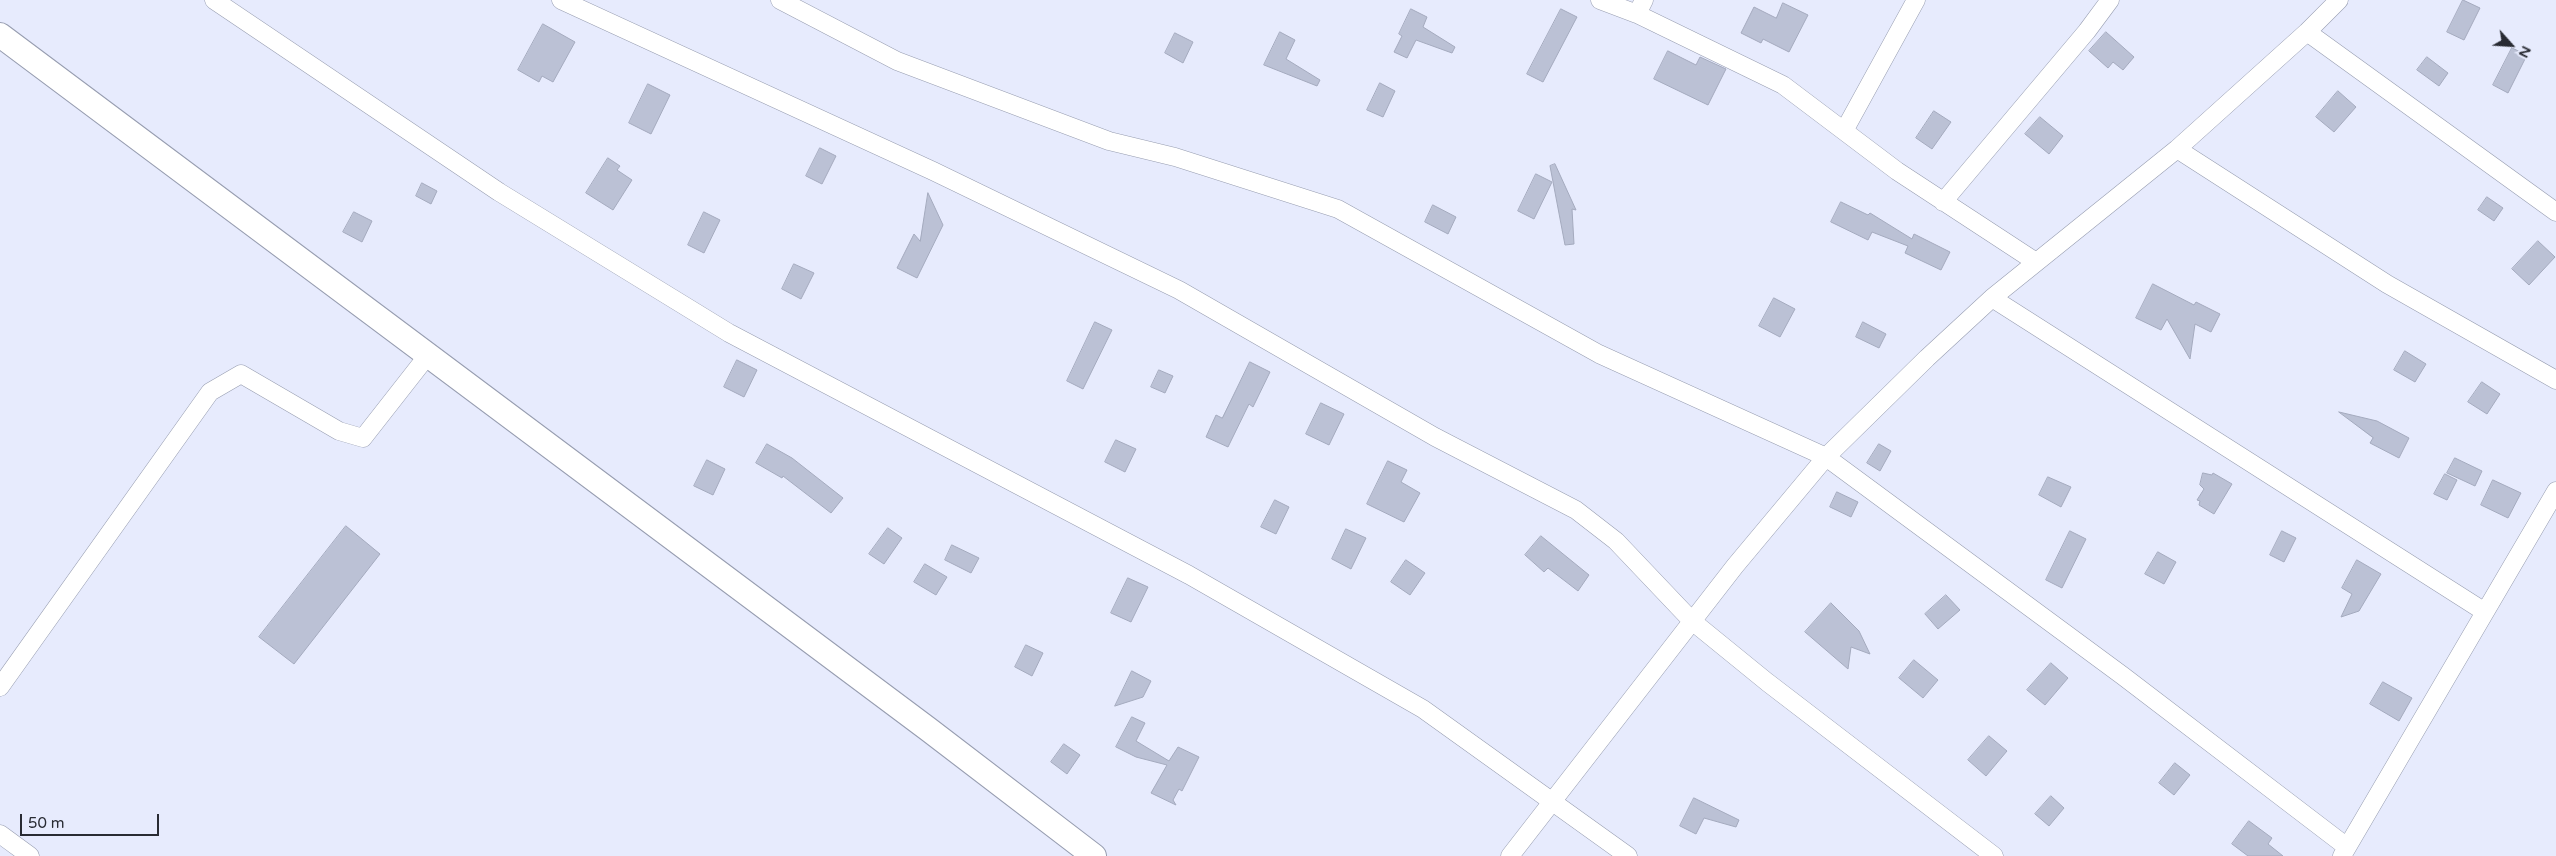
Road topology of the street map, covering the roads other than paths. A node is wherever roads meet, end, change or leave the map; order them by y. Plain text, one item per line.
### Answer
1 (214, 0) edge
2 (561, 0) edge
3 (780, 0) edge
4 (1600, 0) edge
5 (1916, 0) edge
6 (2110, 0) edge
7 (2339, 0) edge
8 (1640, 7) edge
9 (2307, 32) junction
10 (0, 35) edge
11 (1844, 130) junction
12 (2177, 149) junction
13 (1943, 202) junction
14 (2556, 212) edge
15 (2036, 262) junction
16 (1992, 298) junction
17 (428, 355) junction
18 (2556, 380) edge
19 (1826, 458) junction
20 (2556, 492) edge
21 (2484, 612) junction
22 (1692, 621) junction
23 (0, 687) edge
24 (1552, 802) junction
25 (0, 834) edge
26 (2345, 852) edge
27 (30, 856) edge
28 (1094, 856) edge
29 (1510, 856) edge
30 (1628, 856) edge
31 (1994, 856) edge

1 - 24 street
2 - 22 street
3 - 19 street
4 - 8 street
5 - 11 street
6 - 13 street
7 - 9 street
8 - 11 street
9 - 12 street
9 - 14 street
10 - 17 main road
11 - 13 street
12 - 15 street
12 - 18 street
13 - 15 street
15 - 16 street
16 - 19 street
16 - 21 street
17 - 23 street
17 - 28 main road
19 - 22 street
19 - 26 street
20 - 21 street
21 - 26 street
22 - 24 street
22 - 31 street
24 - 29 street
24 - 30 street
25 - 27 street

